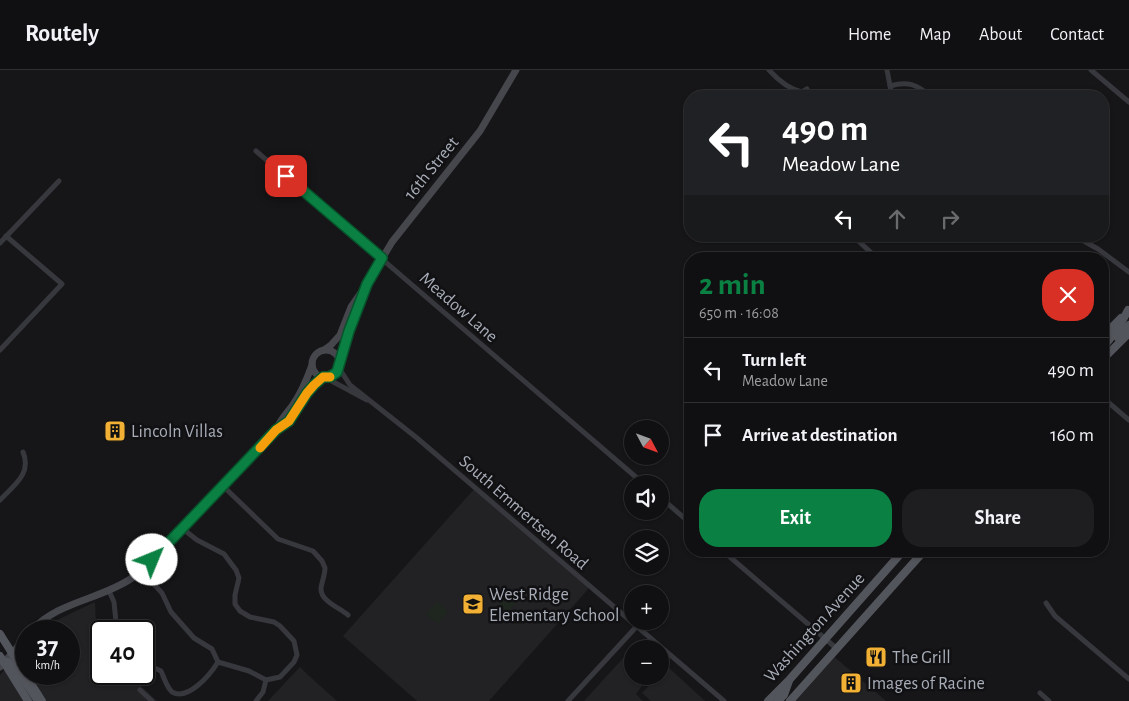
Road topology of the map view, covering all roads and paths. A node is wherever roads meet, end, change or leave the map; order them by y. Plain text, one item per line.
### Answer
1 (516, 70) edge
2 (769, 70) edge
3 (887, 70) edge
4 (1091, 70) edge
5 (890, 86) junction
6 (793, 90) edge
7 (891, 90) edge
8 (921, 90) edge
9 (1129, 102) edge
10 (256, 151) dead end
11 (59, 180) dead end
12 (6, 236) junction
13 (858, 242) edge
14 (1086, 242) edge
15 (0, 243) edge
16 (867, 252) edge
17 (1103, 252) edge
18 (1109, 256) edge
19 (382, 258) junction
20 (1129, 272) edge
21 (367, 284) junction
22 (1129, 310) edge
23 (1129, 325) edge
24 (1109, 331) edge
25 (1129, 333) edge
26 (1109, 340) edge
27 (1115, 347) junction
28 (0, 350) edge
29 (324, 350) junction
30 (1109, 353) edge
31 (312, 364) junction
32 (340, 366) junction
33 (324, 378) junction
34 (1109, 403) edge
35 (374, 404) junction
36 (1129, 420) edge
37 (276, 430) junction
38 (23, 452) dead end
39 (634, 475) edge
40 (223, 486) junction
41 (0, 500) edge
42 (669, 505) edge
43 (684, 518) edge
44 (183, 529) junction
45 (730, 557) edge
46 (898, 557) edge
47 (919, 557) edge
48 (141, 570) junction
49 (109, 591) junction
50 (1046, 603) dead end
51 (348, 615) dead end
52 (624, 615) edge
53 (43, 620) edge
54 (116, 620) edge
55 (633, 630) edge
56 (642, 630) edge
57 (0, 634) edge
58 (824, 638) junction
59 (0, 643) edge
60 (836, 648) junction
61 (15, 650) edge
62 (12, 653) junction
63 (1, 662) edge
64 (218, 662) junction
65 (155, 668) edge
66 (790, 679) junction
67 (1129, 679) edge
68 (266, 680) junction
69 (140, 690) dead end
70 (1040, 694) dead end
71 (28, 701) edge
72 (38, 701) edge
73 (42, 701) edge
74 (152, 701) edge
75 (256, 701) edge
76 (568, 701) edge
77 (724, 701) edge
78 (768, 701) edge
79 (778, 701) edge
80 (790, 701) edge
81 (1049, 701) edge

1 - 19 street, 16th Street
2 - 6 street
3 - 5 street
4 - 9 street
5 - 7 street
5 - 8 street
10 - 19 street, Meadow Lane
11 - 12 street
12 - 15 street
12 - 28 street
13 - 16 street
14 - 17 street
18 - 20 street
19 - 21 street, 16th Street
19 - 39 street, Meadow Lane
21 - 29 street, 16th Street
21 - 32 street, 16th Street
22 - 24 main road
22 - 26 main road
23 - 27 main road
25 - 27 main road
27 - 30 main road
29 - 31 street, 16th Street
29 - 32 street
31 - 33 street
31 - 37 street, 16th Street
32 - 33 street, 16th Street
32 - 35 street, South Emmertsen Road
33 - 35 street, South Emmertsen Road
33 - 37 street, 16th Street
34 - 36 street
35 - 52 street, South Emmertsen Road
37 - 40 street, 16th Street
38 - 41 street
40 - 44 street, 16th Street
40 - 51 street
42 - 43 street
44 - 48 street, 16th Street
44 - 68 street
45 - 58 street
46 - 58 main road, Washington Avenue
47 - 60 main road, Washington Avenue
48 - 49 street, 16th Street
48 - 64 street
49 - 53 street, 16th Street
49 - 54 street
50 - 67 street
55 - 76 street
56 - 77 street, South Emmertsen Road
57 - 62 main road
58 - 60 street
58 - 66 main road, Washington Avenue
59 - 62 main road
60 - 80 main road, Washington Avenue
61 - 62 street
62 - 63 street
62 - 73 main road
63 - 71 main road
63 - 72 main road
64 - 65 street
64 - 68 street
66 - 78 main road, Washington Avenue
66 - 79 main road
68 - 75 street
69 - 74 street
70 - 81 street

